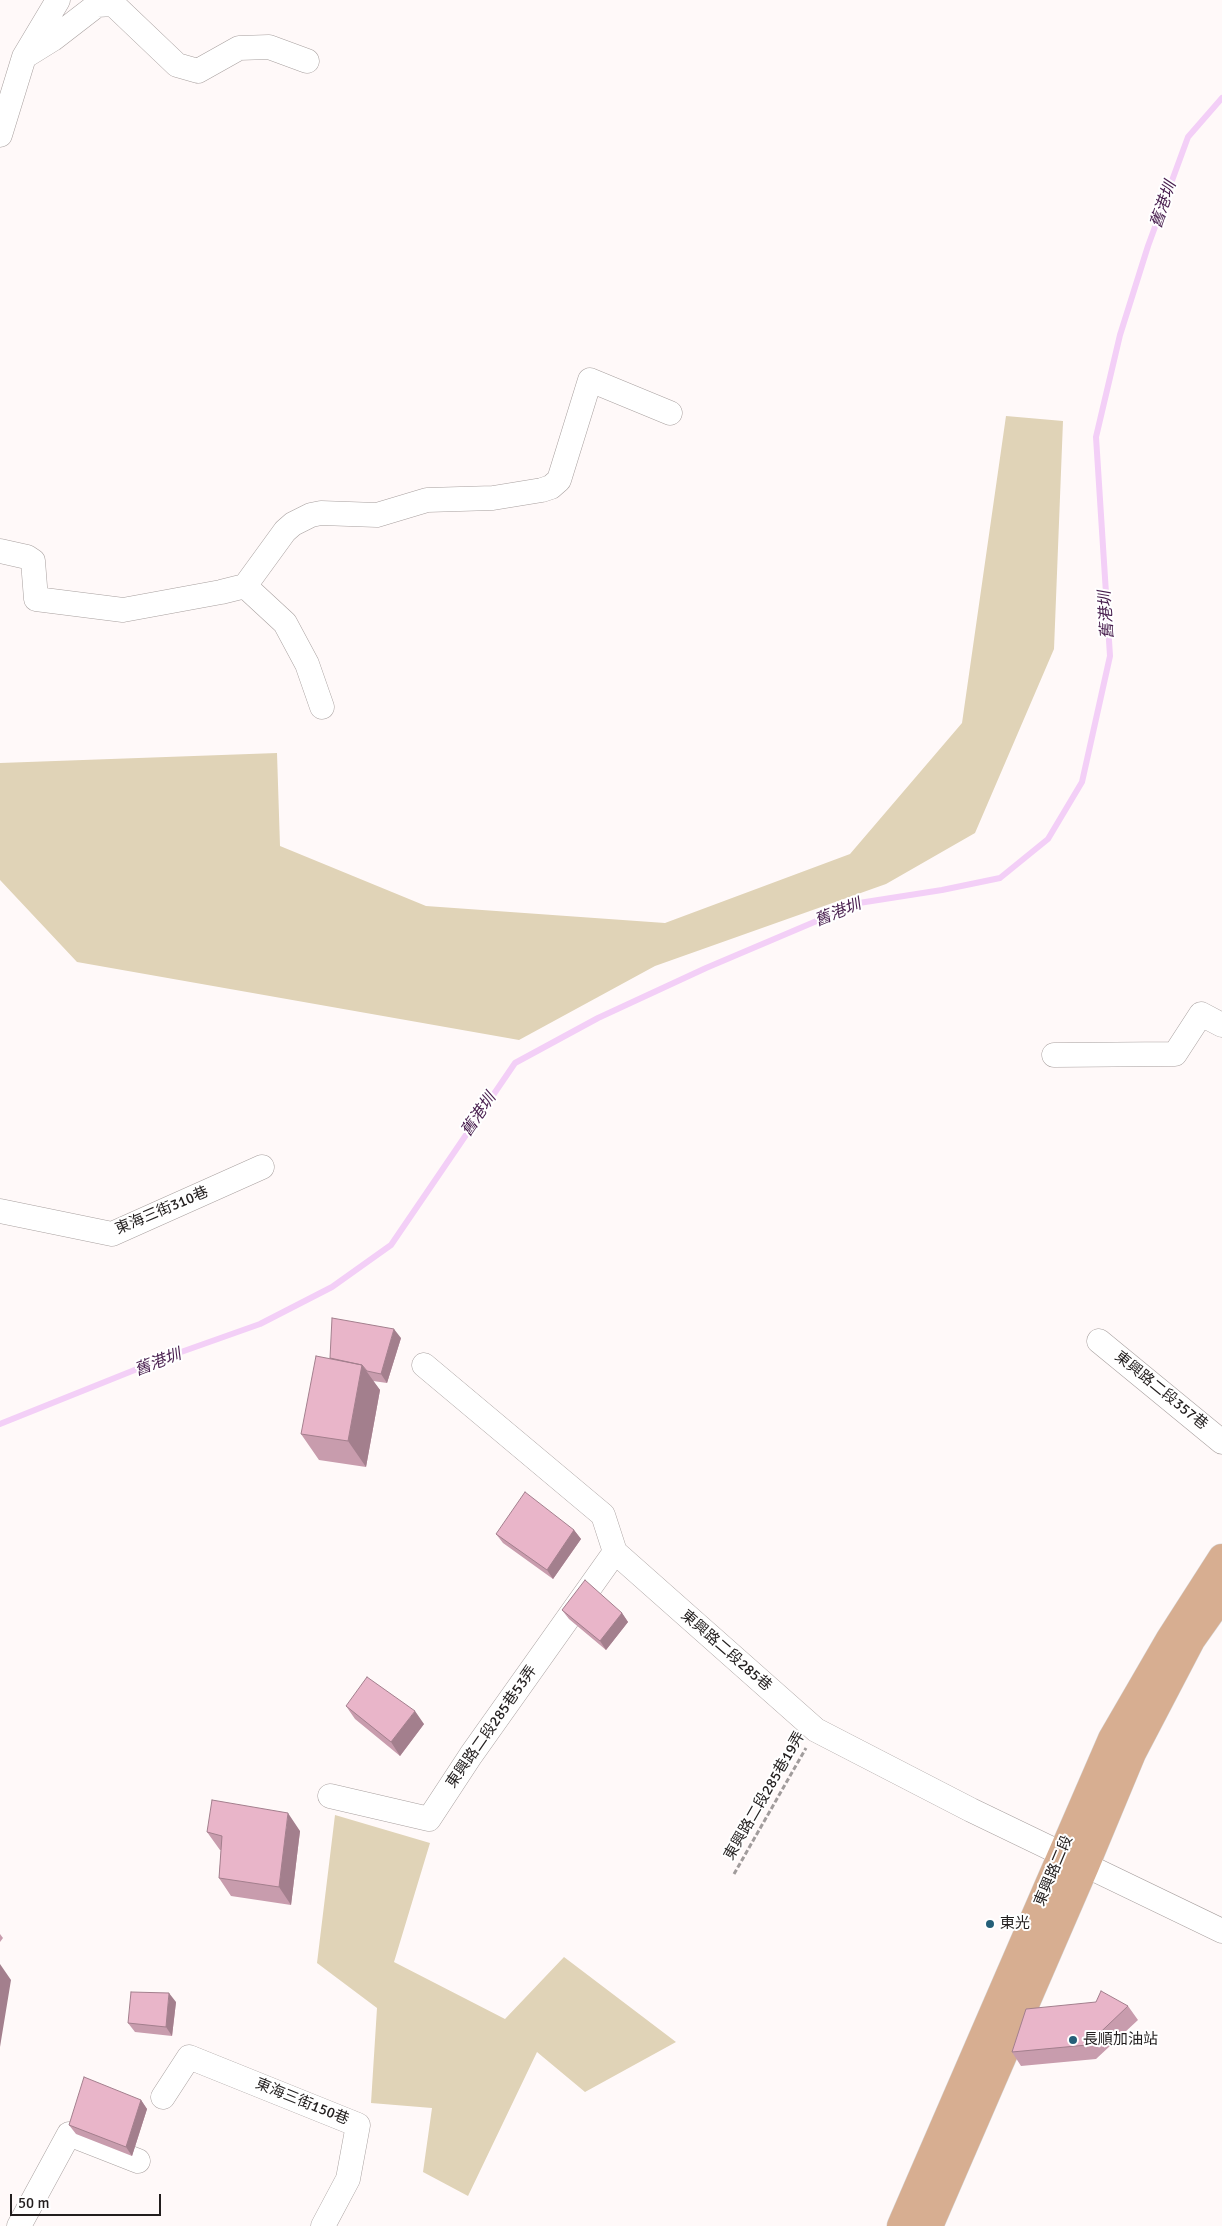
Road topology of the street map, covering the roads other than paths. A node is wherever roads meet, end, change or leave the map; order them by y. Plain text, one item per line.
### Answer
1 (58, 0) edge
2 (24, 57) junction
3 (307, 61) dead end
4 (0, 135) edge
5 (670, 413) dead end
6 (0, 551) edge
7 (245, 586) junction
8 (322, 707) dead end
9 (1222, 1025) edge
10 (1054, 1055) dead end
11 (262, 1167) dead end
12 (0, 1211) edge
13 (1099, 1341) dead end
14 (424, 1365) dead end
15 (1222, 1442) edge
16 (615, 1552) junction
17 (1222, 1558) edge
18 (1222, 1596) edge
19 (330, 1796) dead end
20 (1062, 1854) junction
21 (1085, 1866) junction
22 (1222, 1931) edge
23 (163, 2097) dead end
24 (954, 2103) junction
25 (978, 2113) junction
26 (138, 2161) dead end
27 (19, 2226) edge
28 (323, 2226) edge
29 (901, 2226) edge
30 (929, 2226) edge

1 - 2 street
2 - 3 street
2 - 4 street
5 - 7 street
6 - 7 street
7 - 8 street
9 - 10 street
11 - 12 street, 東海三街310巷
13 - 15 street, 東興路二段357巷
14 - 16 street
16 - 19 street, 東興路二段285巷53弄
16 - 20 street, 東興路二段285巷
17 - 20 main road, 東興路二段
18 - 21 main road, 東興路二段
20 - 21 street, 東興路二段285巷
20 - 24 main road, 東興路二段
21 - 22 street, 東興路二段285巷
21 - 25 main road, 東興路二段
23 - 28 street, 東海三街150巷
24 - 25 street
24 - 29 main road, 東興路二段
25 - 30 main road, 東興路二段
26 - 27 street

